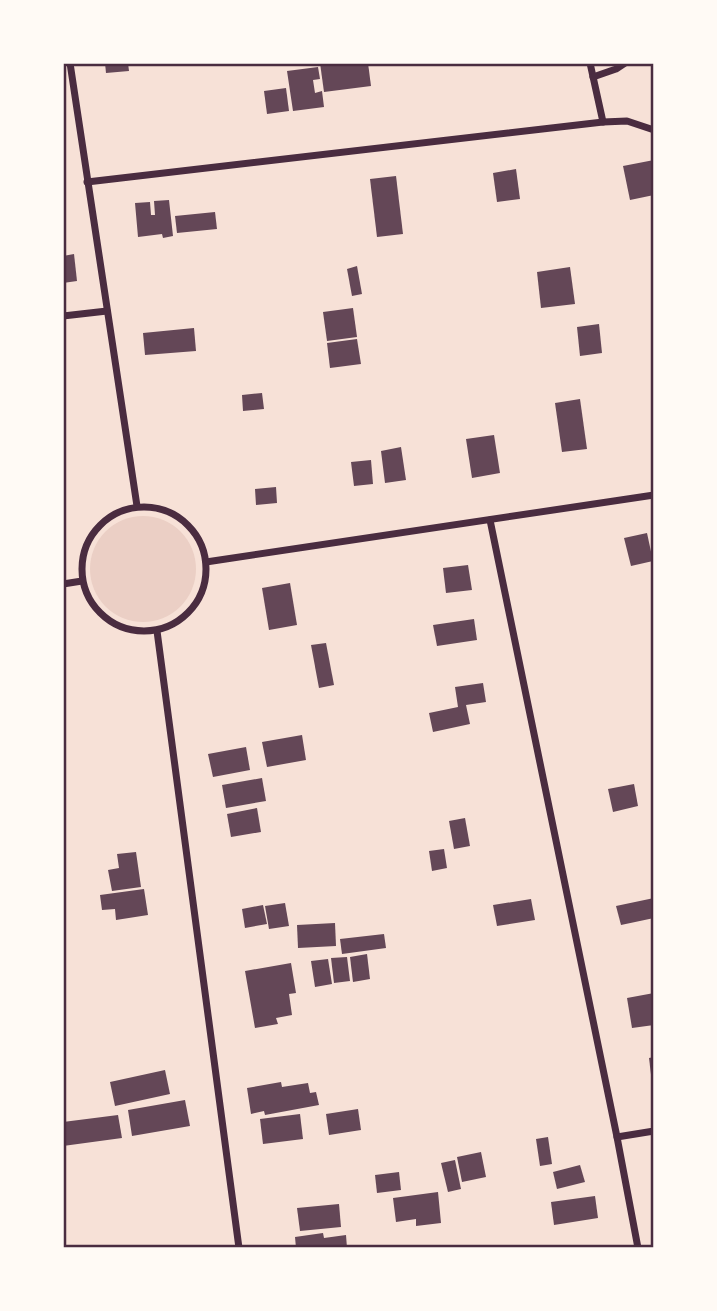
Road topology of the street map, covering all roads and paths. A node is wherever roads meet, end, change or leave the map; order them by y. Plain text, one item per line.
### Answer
1 (70, 63) edge
2 (590, 63) edge
3 (625, 63) edge
4 (593, 77) junction
5 (604, 122) junction
6 (654, 130) edge
7 (87, 182) junction
8 (107, 311) junction
9 (63, 316) edge
10 (654, 495) edge
11 (137, 506) junction
12 (490, 520) junction
13 (206, 562) junction
14 (82, 581) junction
15 (63, 584) edge
16 (157, 631) junction
17 (654, 1131) edge
18 (617, 1137) junction
19 (239, 1248) edge
20 (638, 1248) edge

1 - 7 street
2 - 4 street
3 - 4 street
4 - 5 street
5 - 6 street
5 - 7 street
7 - 8 street
8 - 9 street
8 - 11 street
10 - 12 street
11 - 13 street
11 - 14 street
12 - 13 street
12 - 18 street
13 - 16 street
14 - 15 street
14 - 16 street
16 - 19 street
17 - 18 street
18 - 20 street

